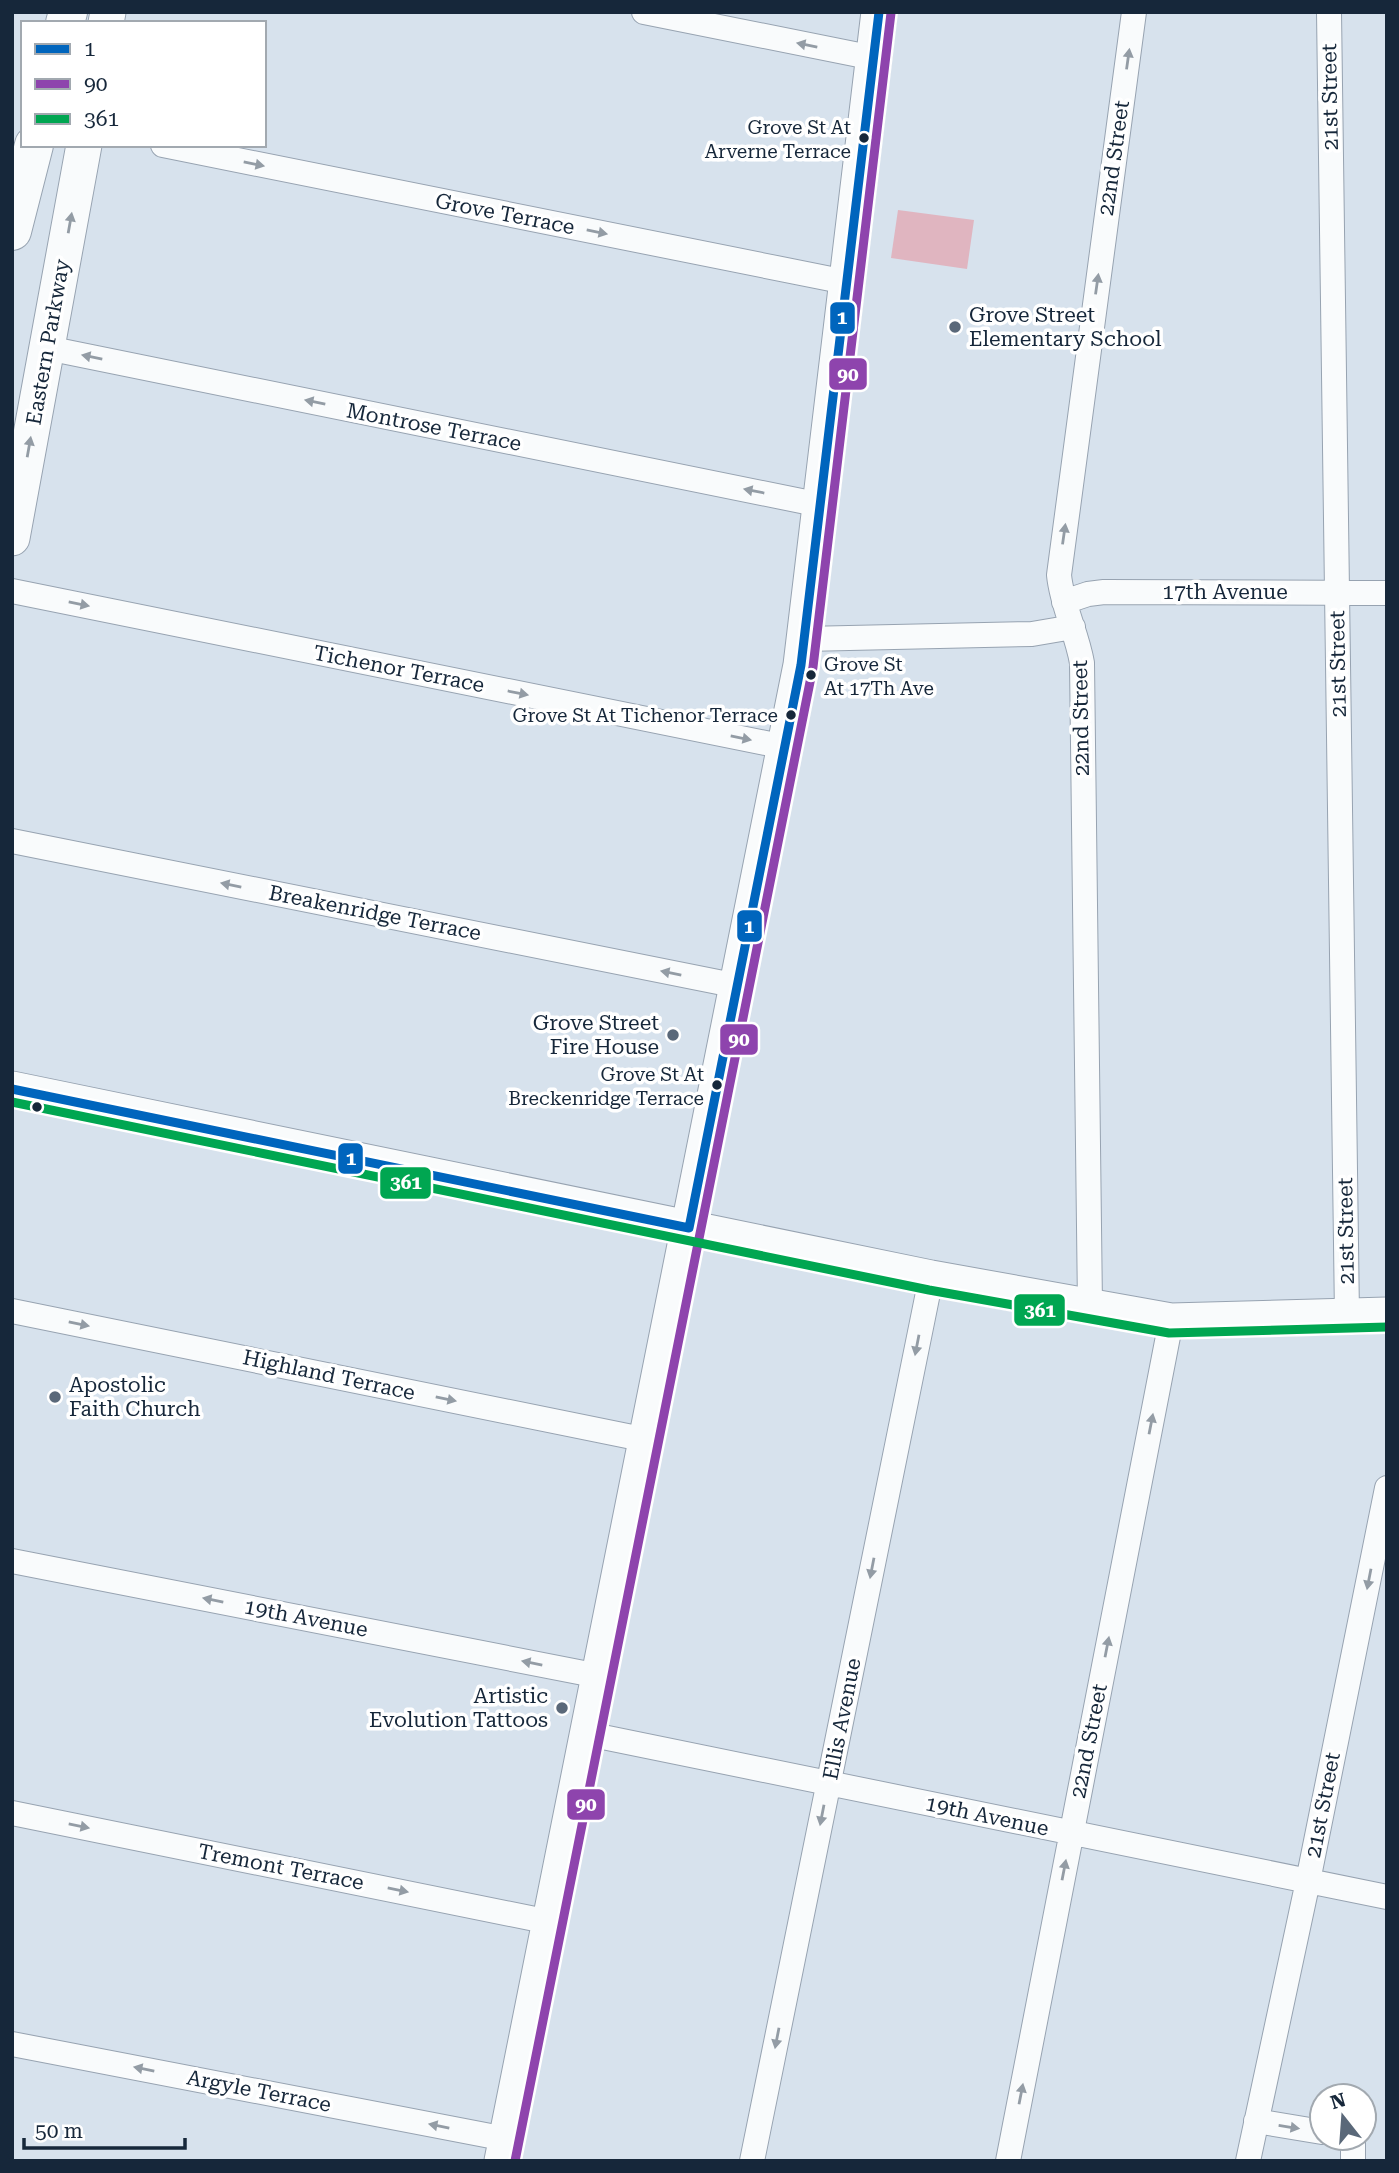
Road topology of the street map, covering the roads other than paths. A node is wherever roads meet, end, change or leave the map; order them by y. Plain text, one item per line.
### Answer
1 (644, 12) edge
2 (879, 12) edge
3 (1134, 12) edge
4 (1329, 12) edge
5 (874, 58) junction
6 (22, 147) edge
7 (33, 147) edge
8 (84, 147) edge
9 (173, 147) edge
10 (12, 203) edge
11 (12, 232) edge
12 (846, 282) junction
13 (47, 348) junction
14 (821, 505) junction
15 (12, 538) edge
16 (12, 591) edge
17 (1337, 592) junction
18 (1387, 593) edge
19 (1064, 601) junction
20 (1073, 627) junction
21 (804, 639) junction
22 (785, 747) junction
23 (12, 841) edge
24 (738, 986) junction
25 (12, 1089) edge
26 (689, 1228) junction
27 (931, 1278) junction
28 (1090, 1306) junction
29 (12, 1311) edge
30 (1387, 1315) edge
31 (1347, 1316) junction
32 (1171, 1321) junction
33 (647, 1440) junction
34 (1387, 1488) edge
35 (12, 1561) edge
36 (599, 1676) junction
37 (587, 1734) junction
38 (829, 1783) junction
39 (12, 1813) edge
40 (1071, 1833) junction
41 (1308, 1881) junction
42 (1387, 1897) edge
43 (550, 1922) junction
44 (12, 2044) edge
45 (1256, 2121) junction
46 (1308, 2130) edge
47 (504, 2150) edge
48 (752, 2161) edge
49 (1008, 2161) edge
50 (1248, 2161) edge

5 -> 1 street
2 - 5 main road
19 -> 3 street, 22nd Street
4 - 17 street, 21st Street
5 - 12 main road
6 - 10 highway
7 - 11 highway
13 -> 8 main road, Eastern Parkway
9 -> 12 street, Grove Terrace
12 - 14 main road
14 -> 13 street, Montrose Terrace
15 -> 13 main road, Eastern Parkway
14 - 21 main road
16 -> 22 street, Tichenor Terrace
17 - 18 street, 17th Avenue
17 - 19 street, 17th Avenue
17 - 31 street, 21st Street
19 - 20 street, 22nd Street
20 - 21 street
20 - 28 street, 22nd Street
21 - 22 main road
22 - 24 main road
24 -> 23 street, Breakenridge Terrace
24 - 26 main road
25 - 26 main road
26 - 27 main road
26 - 33 main road
27 - 28 main road
27 -> 38 street, Ellis Avenue
28 - 32 main road
29 -> 33 street, Highland Terrace
30 - 31 main road
31 - 32 main road
40 -> 32 street, 22nd Street
33 - 36 main road
34 -> 41 street, 21st Street
36 -> 35 street, 19th Avenue
36 - 37 main road
37 - 38 street, 19th Avenue
37 - 43 main road
38 - 40 street, 19th Avenue
38 -> 48 street, Ellis Avenue
39 -> 43 street, Tremont Terrace
40 - 41 street, 19th Avenue
49 -> 40 street, 22nd Street
41 - 42 street, 19th Avenue
41 - 45 street, 21st Street
43 - 47 main road
47 -> 44 street, Argyle Terrace
45 -> 46 street
45 - 50 street, 21st Street

